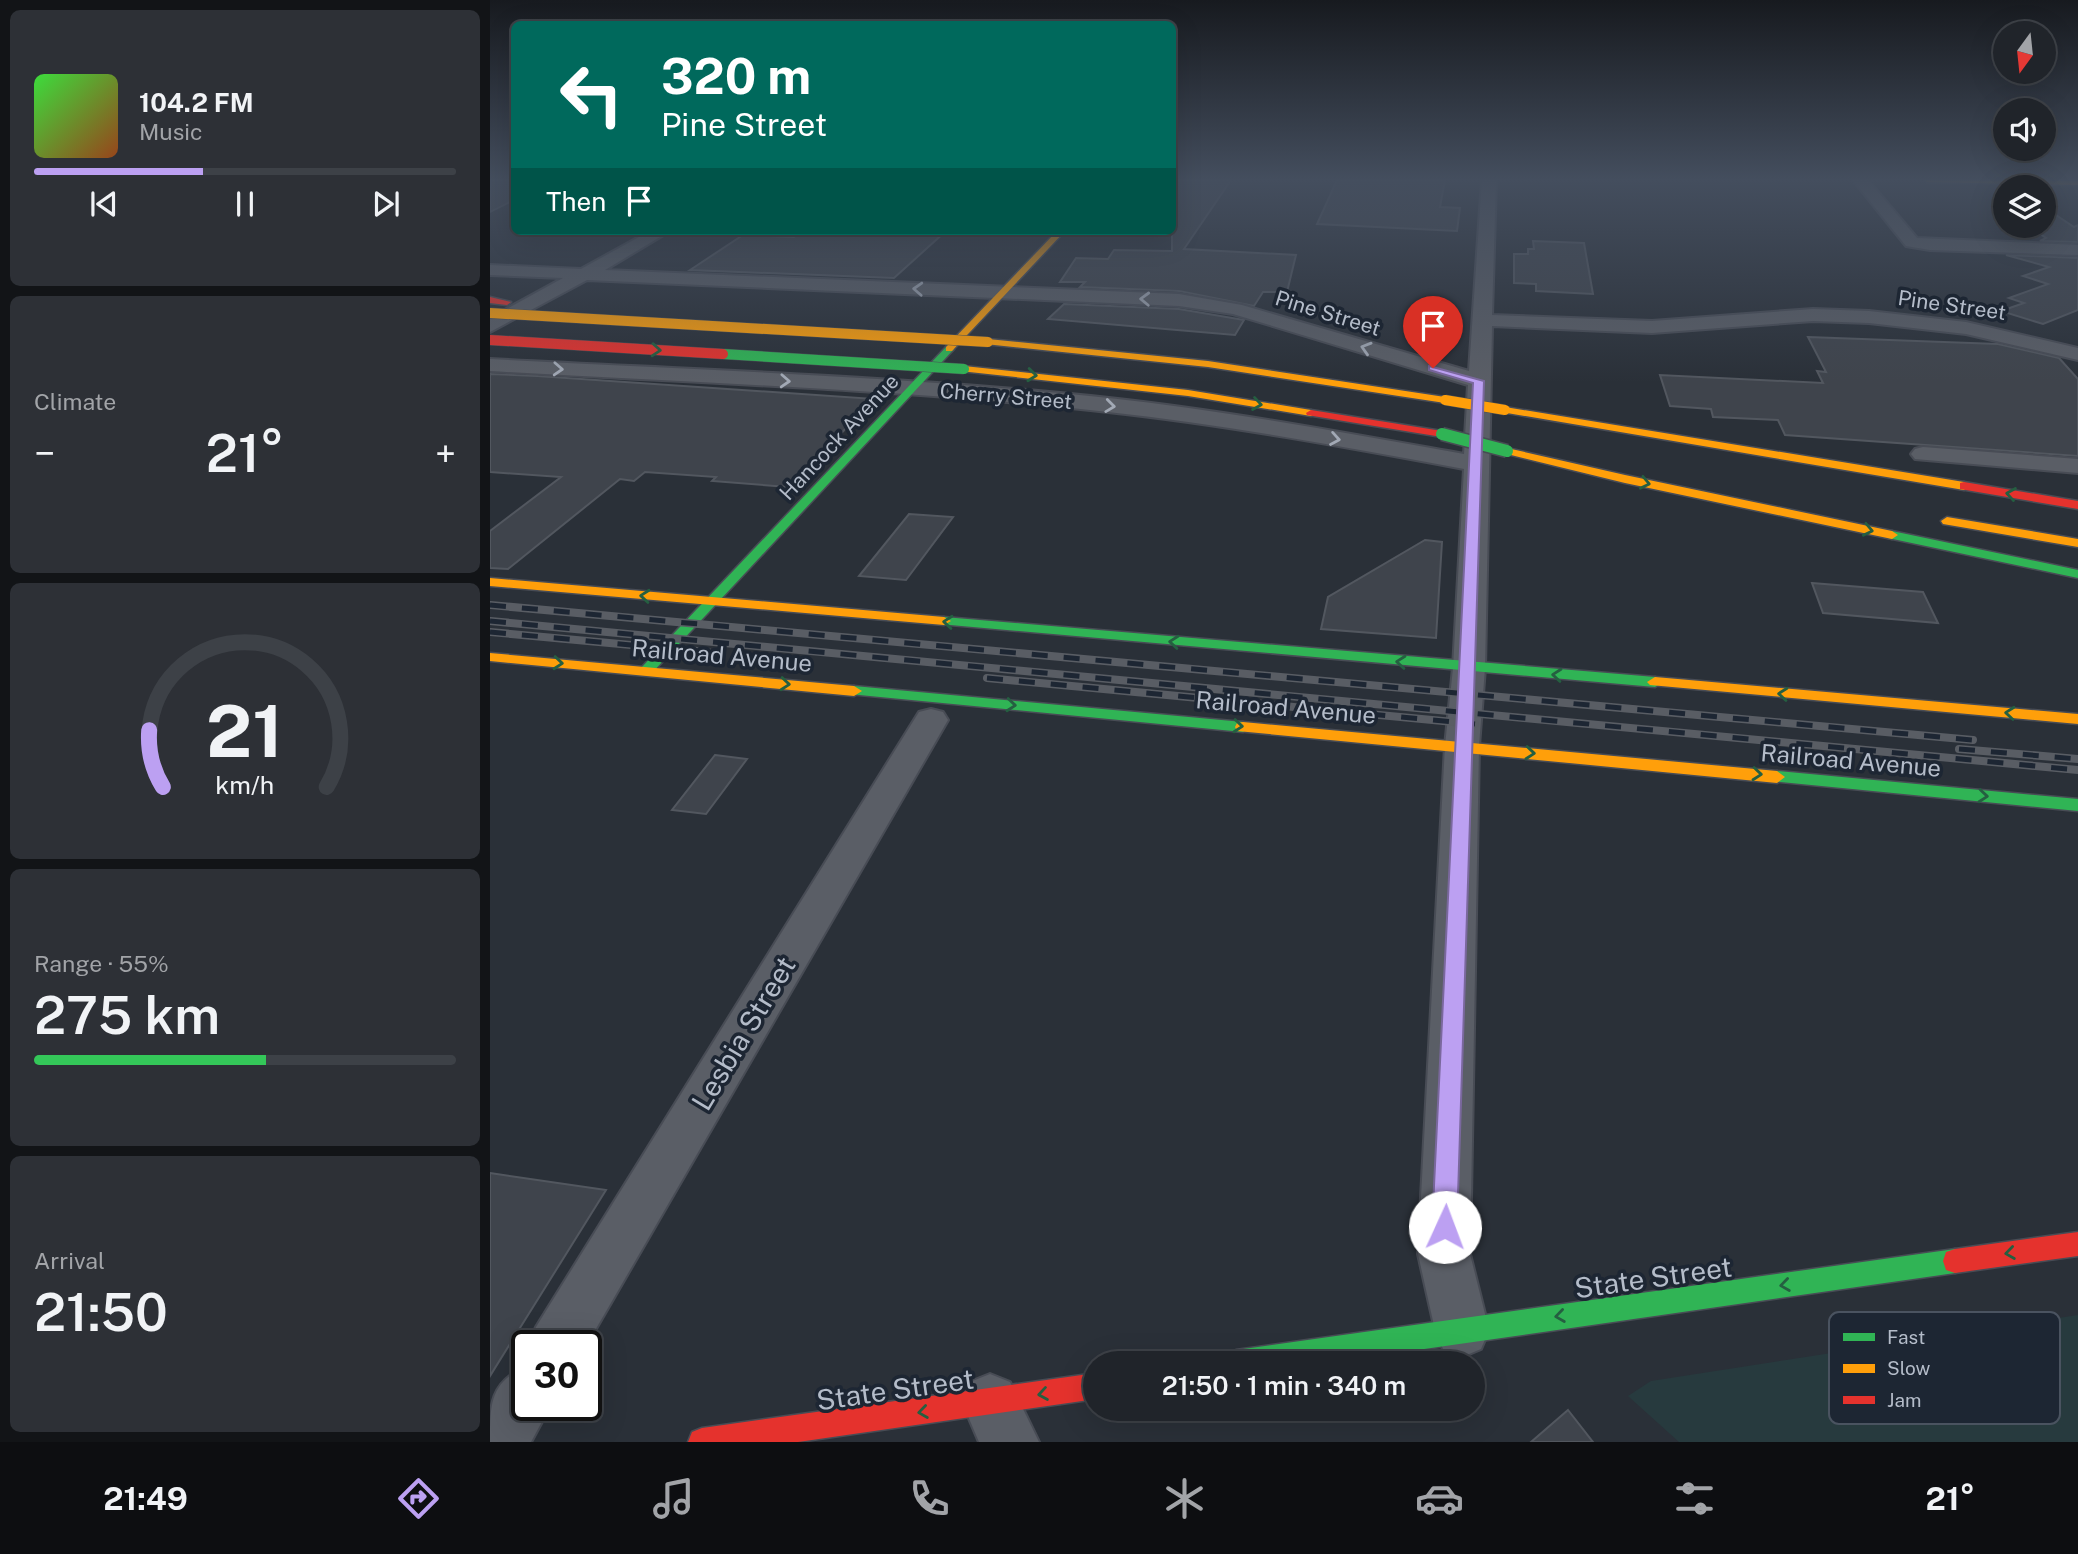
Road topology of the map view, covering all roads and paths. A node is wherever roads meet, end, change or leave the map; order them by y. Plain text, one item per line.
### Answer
1 (632, 247) edge
2 (1045, 247) edge
3 (1486, 247) edge
4 (1998, 247) edge
5 (2078, 250) edge
6 (490, 270) edge
7 (584, 274) junction
8 (1001, 293) junction
9 (490, 300) edge
10 (490, 313) edge
11 (1482, 320) junction
12 (490, 326) edge
13 (725, 326) junction
14 (490, 340) edge
15 (566, 344) junction
16 (490, 352) edge
17 (2078, 354) edge
18 (490, 365) edge
19 (1479, 381) junction
20 (914, 388) junction
21 (1505, 410) junction
22 (1507, 448) junction
23 (1923, 454) dead end
24 (1477, 464) junction
25 (2078, 467) edge
26 (2078, 479) edge
27 (1711, 480) dead end
28 (2078, 505) edge
29 (1928, 517) dead end
30 (2078, 543) edge
31 (2078, 574) edge
32 (490, 582) edge
33 (713, 602) junction
34 (490, 657) edge
35 (1469, 668) junction
36 (646, 671) junction
37 (2078, 719) edge
38 (931, 720) dead end
39 (1462, 746) junction
40 (2078, 805) edge
41 (2078, 1244) edge
42 (565, 1330) edge
43 (1462, 1330) junction
44 (1318, 1351) edge
45 (1083, 1390) edge
46 (511, 1420) edge
47 (1000, 1422) edge
48 (498, 1442) edge
49 (702, 1442) edge

1 - 7 street
2 - 8 main road, Hancock Avenue
3 - 11 street
4 - 5 street
6 - 7 street, Pine Street
8 -> 7 street, Pine Street
7 - 12 street
19 -> 8 street, Pine Street
8 - 20 main road, Hancock Avenue
9 - 13 main road, bridge
10 - 13 main road, bridge
11 - 17 street, Pine Street
11 - 19 street
13 - 21 main road, bridge
14 - 15 main road, bridge
15 - 16 main road, bridge
15 -> 22 main road, bridge
18 -> 20 street, Cherry Street
19 - 24 street
20 -> 24 street, Cherry Street
20 - 33 main road, Hancock Avenue
21 - 26 main road
28 -> 21 main road
22 - 27 main road
22 -> 31 main road
23 - 25 street
24 - 35 street
29 - 30 main road
33 -> 32 main road
35 -> 33 main road
33 - 36 main road, Hancock Avenue
34 -> 36 main road, Railroad Avenue
37 -> 35 main road
35 - 39 street
36 -> 39 main road, Railroad Avenue
38 - 42 street, Lesbia Street
39 -> 40 main road, Railroad Avenue
39 - 43 street
41 -> 43 main road, State Street
43 - 44 main road, State Street
45 -> 47 main road, State Street
46 - 48 street
47 -> 49 main road, State Street

